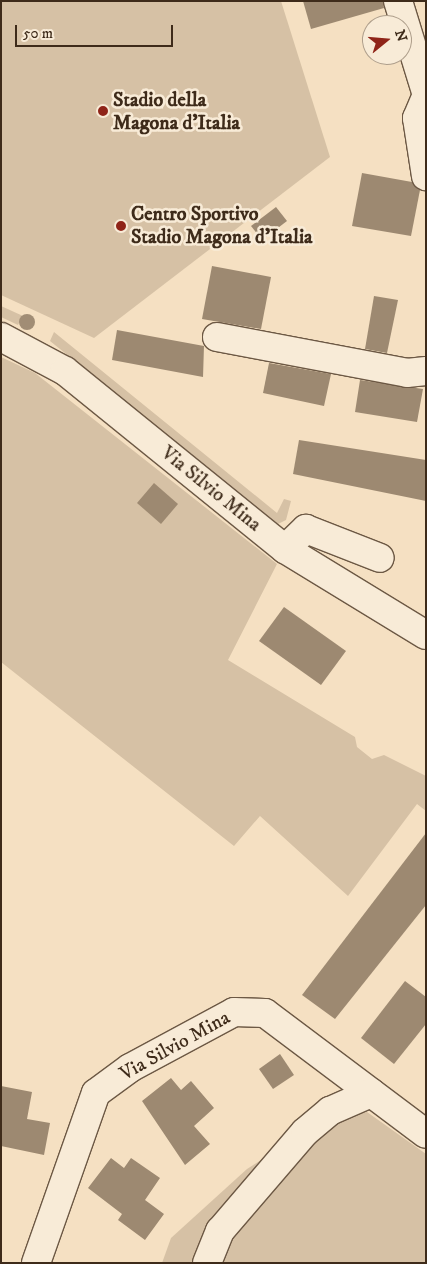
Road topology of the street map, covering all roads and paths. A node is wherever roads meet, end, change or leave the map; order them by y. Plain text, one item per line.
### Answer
1 (398, 1) edge
2 (426, 92) edge
3 (426, 97) edge
4 (426, 176) edge
5 (1, 337) edge
6 (216, 337) dead end
7 (426, 371) edge
8 (285, 549) junction
9 (380, 558) dead end
10 (426, 635) edge
11 (371, 1093) junction
12 (426, 1134) edge
13 (36, 1263) edge
14 (207, 1263) edge

1 - 2 street
3 - 4 street
5 - 8 street, Via Silvio Mina
6 - 7 street
8 - 9 street
8 - 10 street, Via Silvio Mina
11 - 12 street, Via Silvio Mina
11 - 13 street, Via Silvio Mina
11 - 14 street

